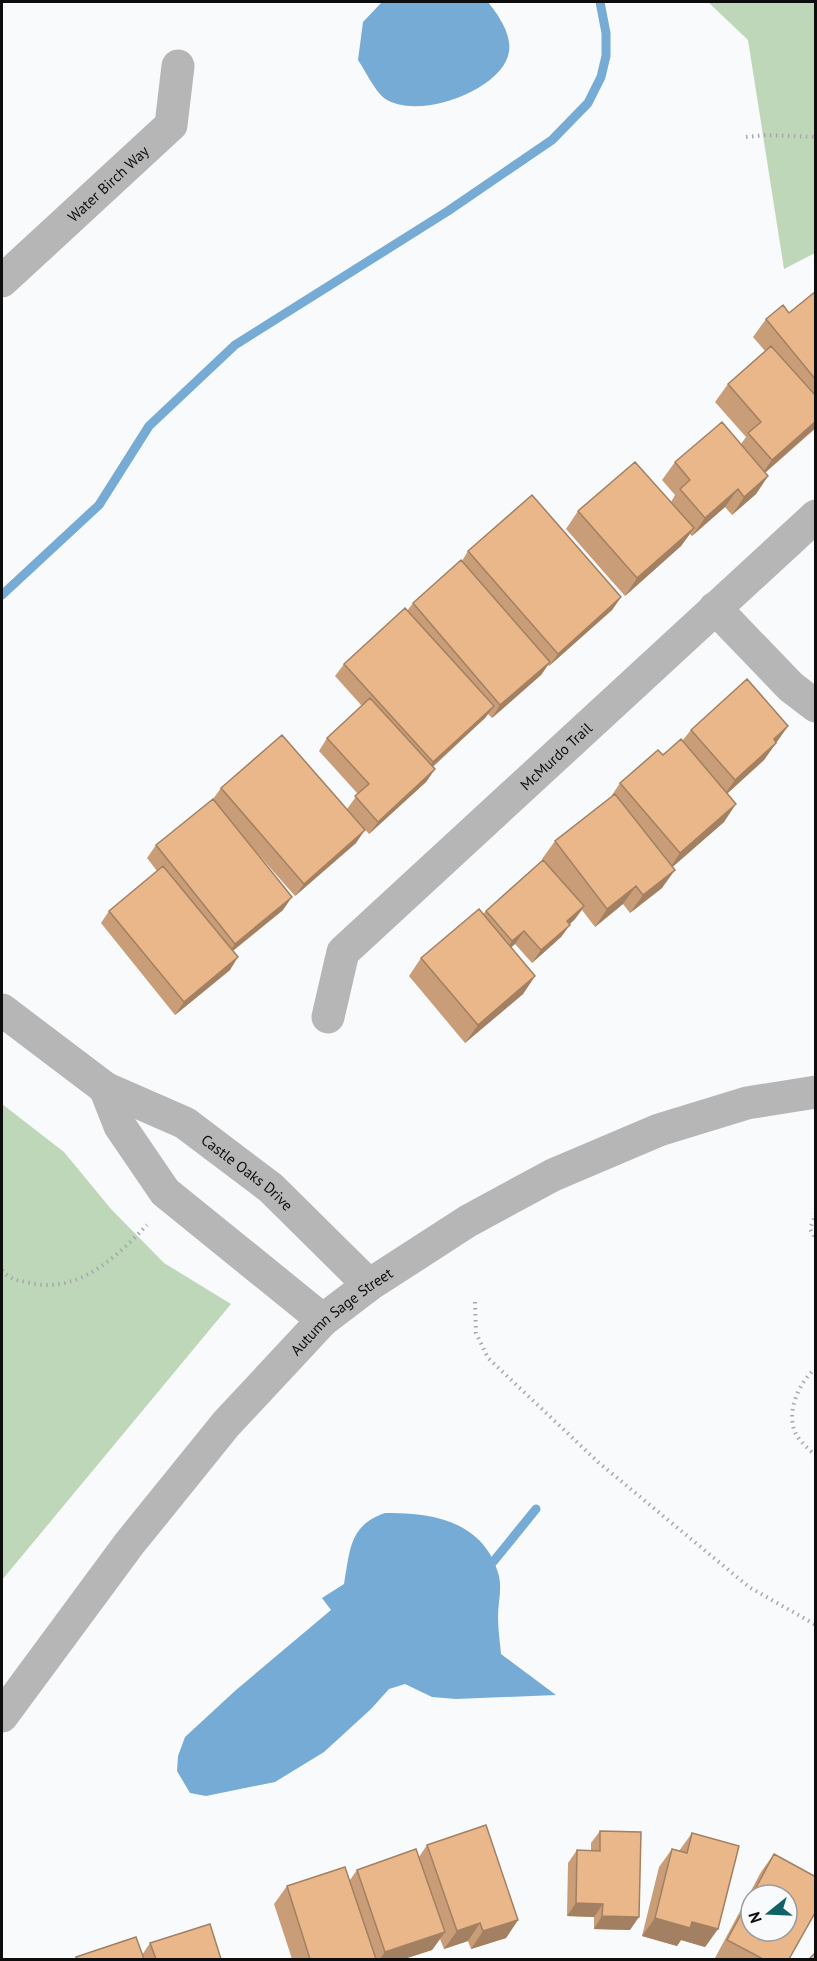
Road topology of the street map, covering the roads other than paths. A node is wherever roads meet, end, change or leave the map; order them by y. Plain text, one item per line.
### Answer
1 (178, 66) dead end
2 (2, 281) edge
3 (816, 516) edge
4 (715, 608) junction
5 (816, 706) edge
6 (2, 1010) edge
7 (328, 1017) dead end
8 (105, 1088) junction
9 (816, 1092) edge
10 (369, 1285) junction
11 (322, 1320) junction
12 (2, 1716) edge

1 - 2 street, Water Birch Way
3 - 4 street, McMurdo Trail
4 - 5 street
4 - 7 street, McMurdo Trail
6 - 8 street, Castle Oaks Drive
8 - 10 street, Castle Oaks Drive
8 - 11 street
9 - 10 street, Autumn Sage Street
10 - 11 street, Autumn Sage Street
11 - 12 street, Autumn Sage Street

